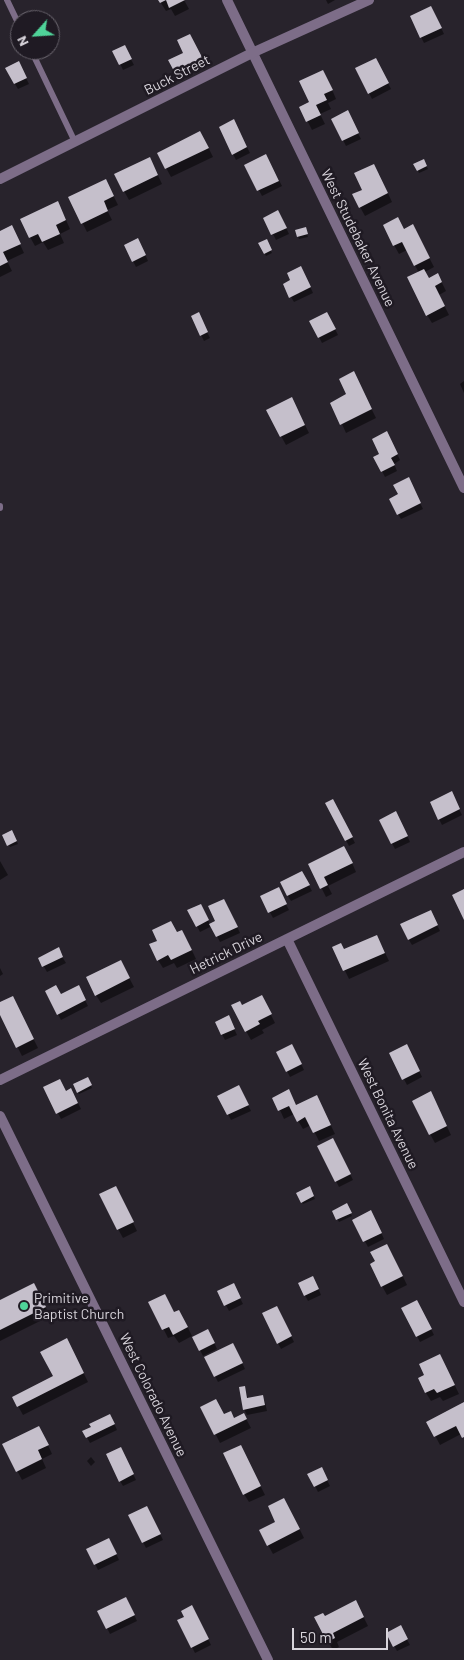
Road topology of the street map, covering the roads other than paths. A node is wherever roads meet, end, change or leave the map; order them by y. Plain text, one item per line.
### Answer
1 (227, 0) edge
2 (369, 0) edge
3 (252, 53) junction
4 (36, 60) edge
5 (75, 142) junction
6 (0, 179) edge
7 (464, 488) edge
8 (464, 852) edge
9 (287, 939) junction
10 (0, 1080) edge
11 (0, 1116) edge
12 (464, 1302) edge
13 (268, 1660) edge

1 - 3 street, West Studebaker Avenue
2 - 3 street, Buck Street
3 - 5 street, Buck Street
3 - 7 street, West Studebaker Avenue
4 - 5 lane
5 - 6 street, Buck Street
8 - 9 street, Hetrick Drive
9 - 10 street, Hetrick Drive
9 - 12 street, West Bonita Avenue
11 - 13 street, West Colorado Avenue

